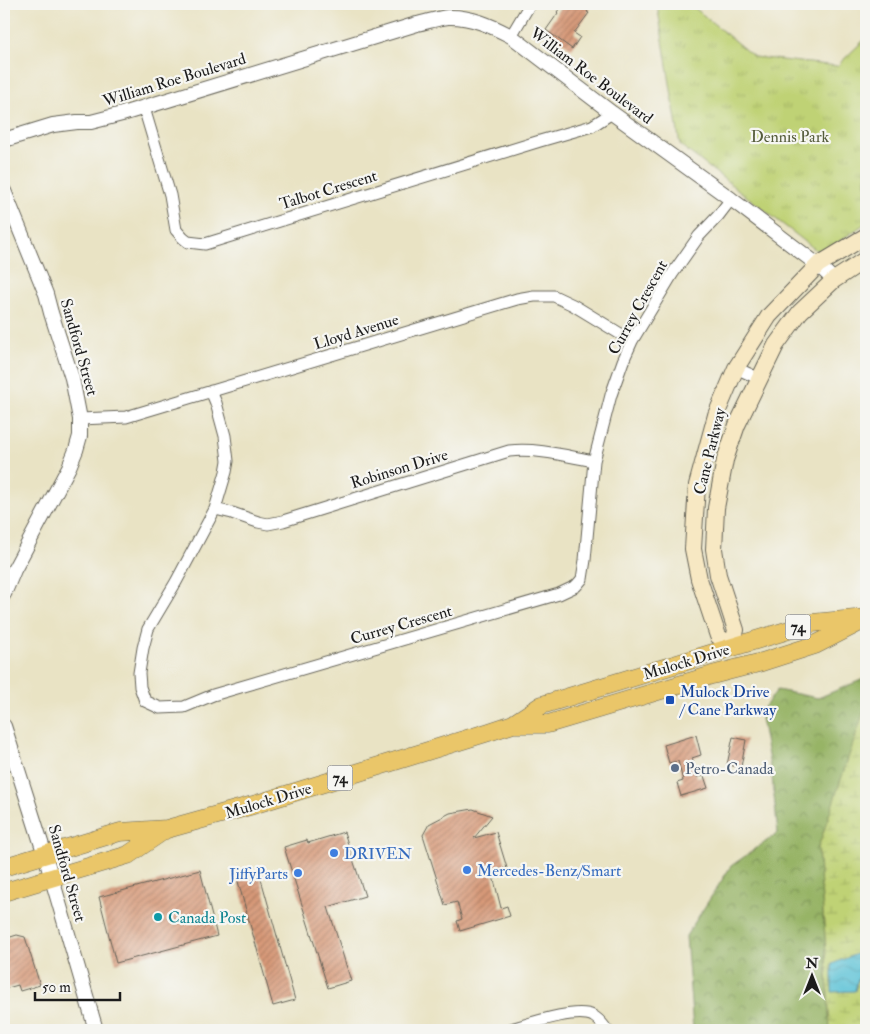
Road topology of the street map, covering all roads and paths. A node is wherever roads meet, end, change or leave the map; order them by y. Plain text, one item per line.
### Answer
1 (530, 4) edge
2 (511, 36) junction
3 (144, 108) junction
4 (612, 113) junction
5 (4, 140) edge
6 (4, 191) edge
7 (730, 199) junction
8 (866, 236) edge
9 (866, 259) edge
10 (818, 265) junction
11 (834, 280) junction
12 (632, 341) junction
13 (736, 368) junction
14 (760, 379) junction
15 (211, 391) junction
16 (80, 419) junction
17 (594, 462) junction
18 (215, 509) junction
19 (9, 567) edge
20 (4, 594) edge
21 (866, 619) edge
22 (732, 647) junction
23 (739, 668) junction
24 (513, 724) junction
25 (4, 726) edge
26 (167, 829) junction
27 (45, 855) junction
28 (4, 867) edge
29 (51, 877) junction
30 (4, 892) edge
31 (96, 1030) edge
32 (508, 1030) edge
33 (607, 1030) edge

1 - 2 street
2 - 3 street, William Roe Boulevard
2 - 4 street, William Roe Boulevard
3 - 4 street, Talbot Crescent
3 - 5 street, William Roe Boulevard
4 - 7 street, William Roe Boulevard
6 - 16 street, Sandford Street
7 - 10 street, William Roe Boulevard
7 - 12 street, Currey Crescent
8 - 10 main road, Cane Parkway
9 - 11 main road, Cane Parkway
10 - 11 street, William Roe Boulevard
10 - 13 main road, Cane Parkway
11 - 14 main road, Cane Parkway
12 - 15 street, Lloyd Avenue
12 - 17 street, Currey Crescent
13 - 14 street
13 - 22 main road, Cane Parkway
14 - 22 main road, Cane Parkway
15 - 16 street, Lloyd Avenue
15 - 18 street, Currey Crescent
16 - 19 street, Sandford Street
17 - 18 street, Robinson Drive
17 - 18 street, Currey Crescent
19 - 20 street, Sandford Street
21 - 22 main road, Mulock Drive / 74
21 - 23 main road, Mulock Drive / 74
22 - 23 street, Cane Parkway
22 - 24 main road, Mulock Drive / 74
23 - 24 main road, Mulock Drive / 74
24 - 26 main road, Mulock Drive / 74
25 - 27 street, Sandford Street
26 - 27 main road, Mulock Drive / 74
26 - 29 main road, Mulock Drive / 74
27 - 28 main road, Mulock Drive / 74
27 - 29 street, Sandford Street
29 - 30 main road, Mulock Drive / 74
29 - 31 street, Sandford Street
32 - 33 street

